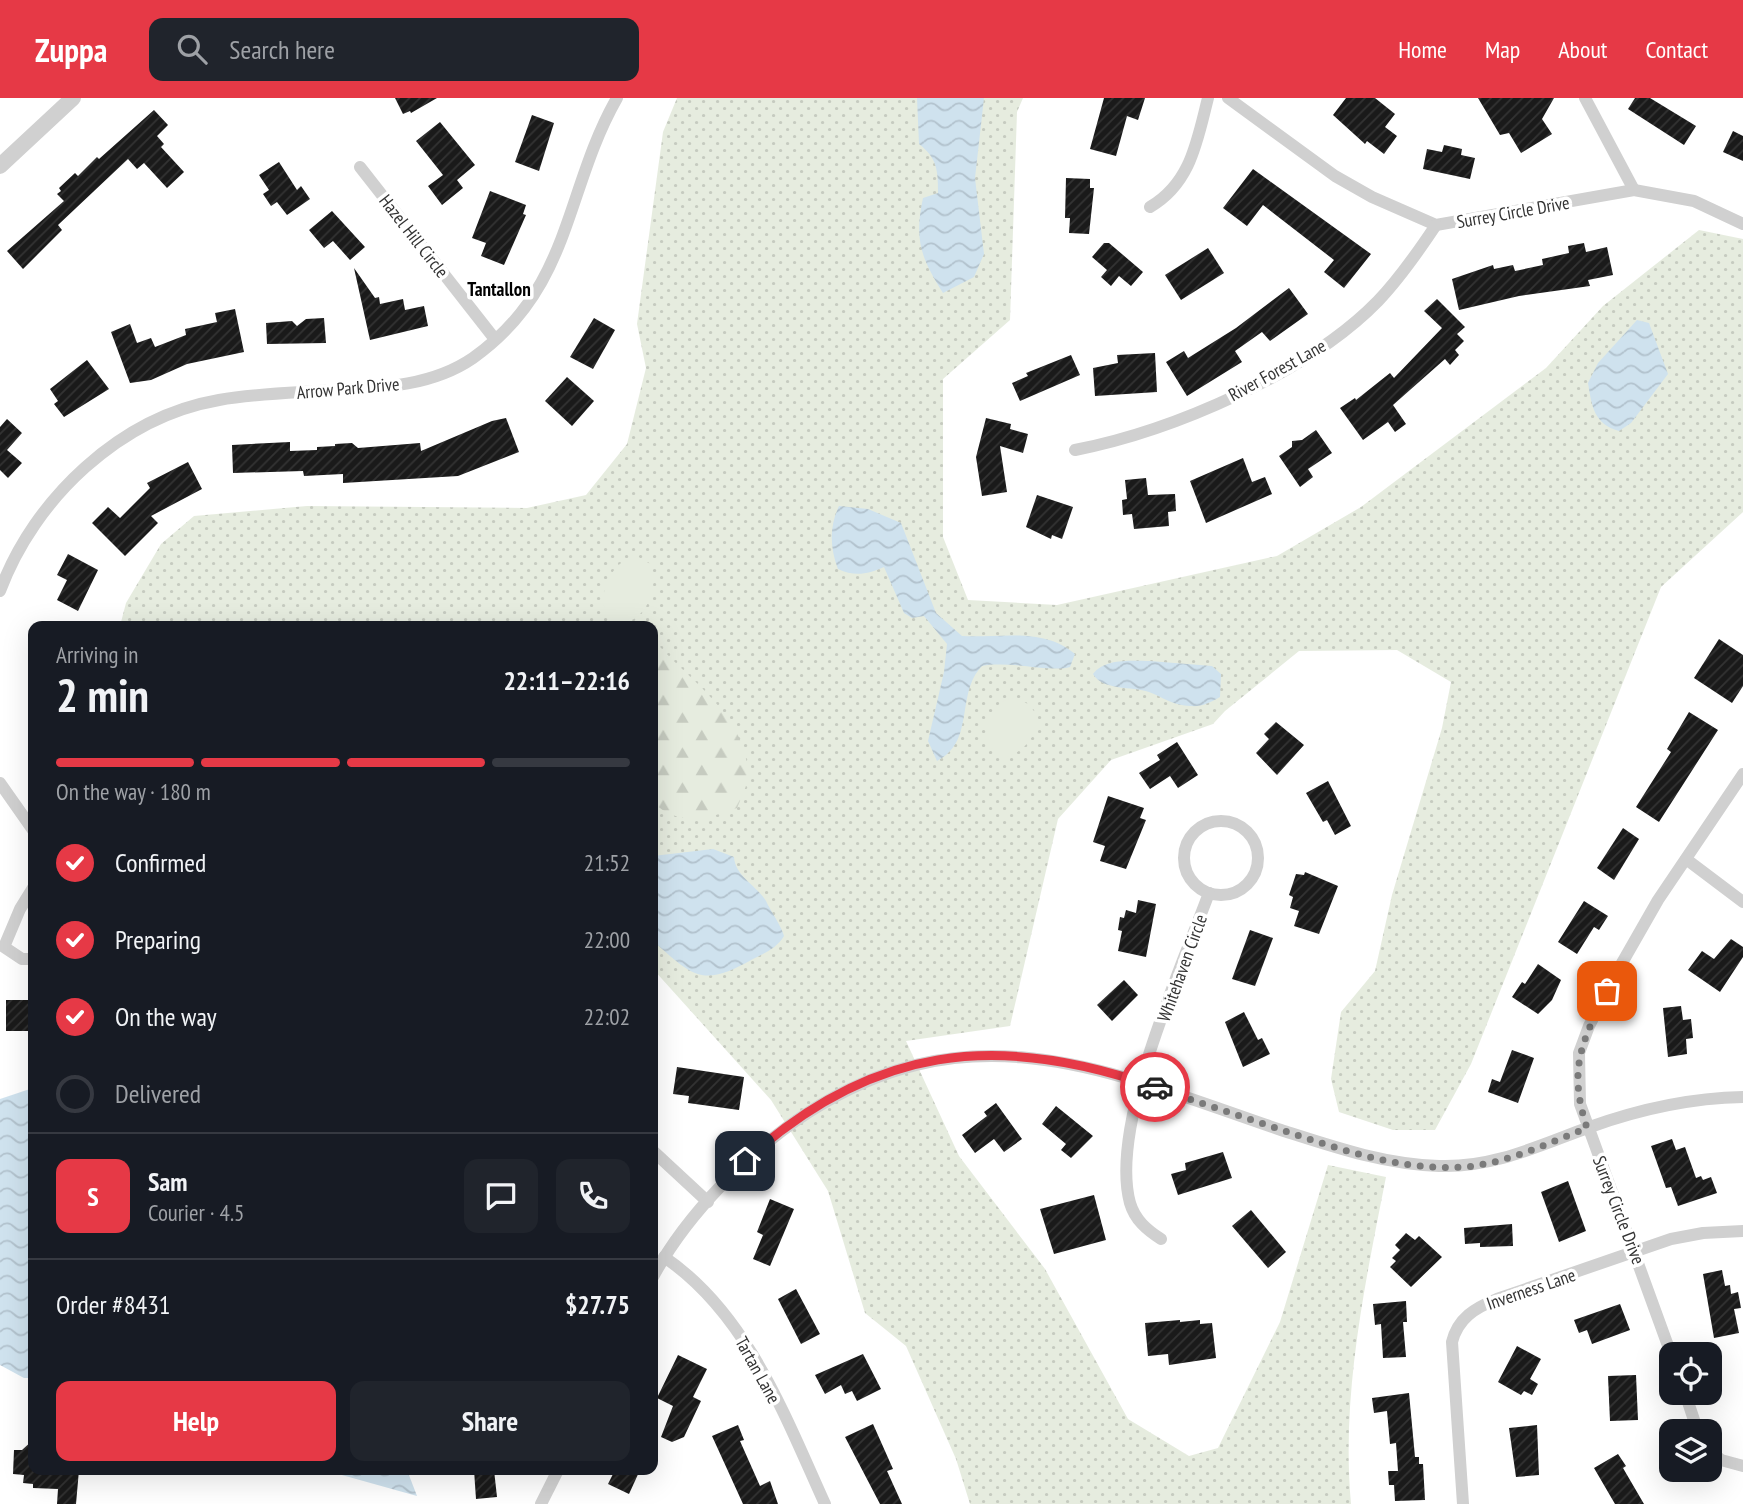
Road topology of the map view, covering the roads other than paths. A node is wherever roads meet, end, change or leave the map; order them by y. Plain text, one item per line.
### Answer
1 (73, 98) edge
2 (617, 98) edge
3 (1208, 98) edge
4 (1228, 98) edge
5 (1585, 98) edge
6 (0, 166) edge
7 (360, 167) dead end
8 (1634, 190) junction
9 (1150, 207) dead end
10 (1743, 224) edge
11 (1436, 225) junction
12 (495, 338) junction
13 (1075, 450) dead end
14 (0, 591) edge
15 (1743, 774) edge
16 (0, 783) edge
17 (28, 823) edge
18 (1686, 859) junction
19 (1209, 893) junction
20 (28, 896) edge
21 (1743, 902) edge
22 (28, 959) edge
23 (1141, 1082) junction
24 (1743, 1097) edge
25 (1587, 1128) junction
26 (658, 1156) edge
27 (708, 1202) junction
28 (1743, 1231) edge
29 (1161, 1239) dead end
30 (1636, 1252) junction
31 (664, 1257) junction
32 (658, 1268) edge
33 (1667, 1342) edge
34 (1722, 1460) edge
35 (1743, 1466) edge
36 (556, 1475) edge
37 (541, 1504) edge
38 (825, 1504) edge
39 (1463, 1504) edge

1 - 6 street
2 - 12 street, Arrow Park Drive
3 - 9 street
4 - 11 street, Surrey Circle Drive
5 - 8 street
7 - 12 street, Hazel Hill Circle
8 - 10 street, Surrey Circle Drive
8 - 11 street, Surrey Circle Drive
11 - 13 street, River Forest Lane
12 - 14 street, Arrow Park Drive
15 - 18 street, Surrey Circle Drive
16 - 17 street
18 - 21 street
18 - 25 street, Surrey Circle Drive
19 - 19 street
19 - 23 street, Whitehaven Circle
20 - 22 street
23 - 25 street
23 - 27 street
23 - 29 street, Whitehaven Circle
24 - 25 street
25 - 30 street, Surrey Circle Drive
26 - 27 street
27 - 31 street
28 - 30 street, Inverness Lane
30 - 33 street, Surrey Circle Drive
30 - 39 street, Inverness Lane
31 - 32 street
31 - 38 street, Tartan Lane
34 - 35 street
36 - 37 street

